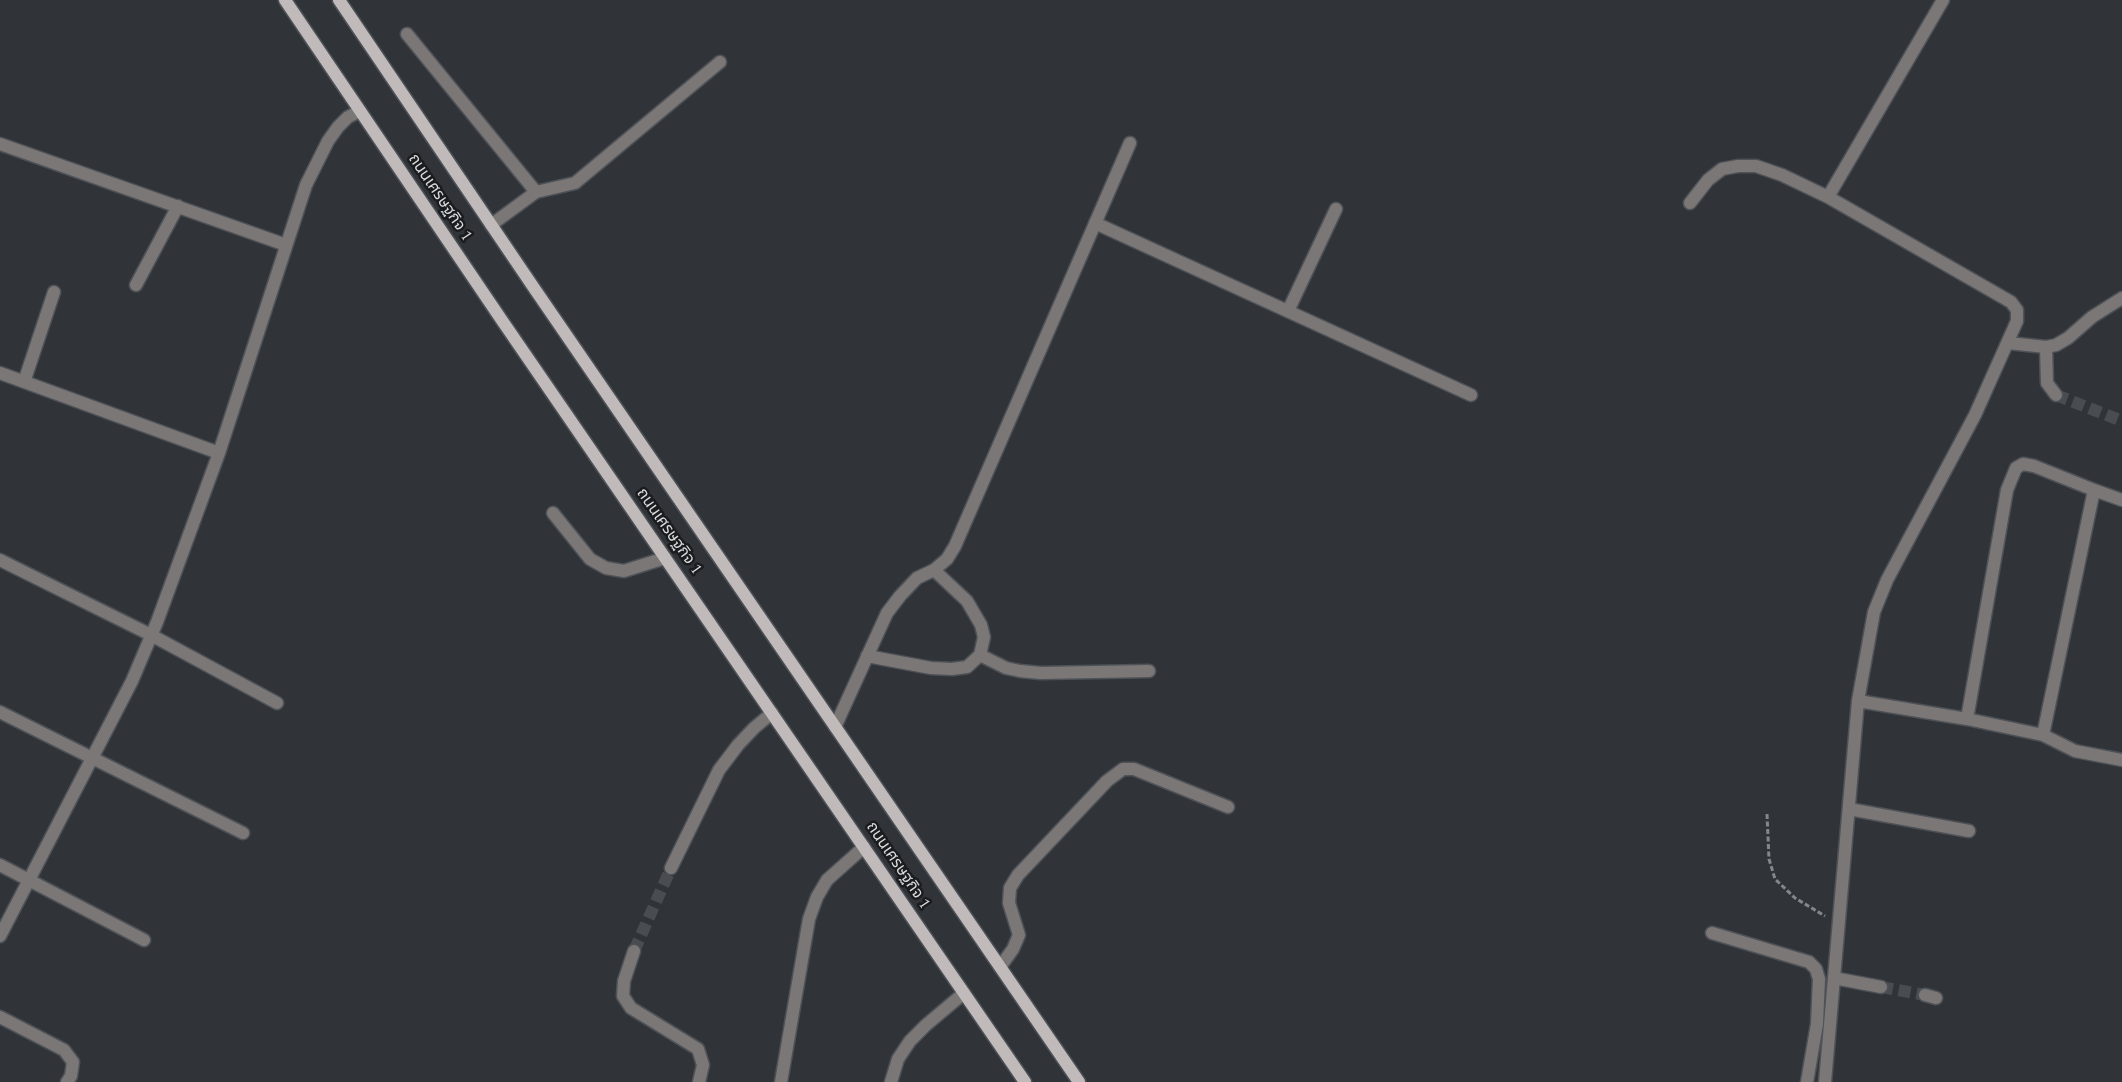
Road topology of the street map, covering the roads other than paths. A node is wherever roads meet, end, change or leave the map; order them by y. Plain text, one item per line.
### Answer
1 (285, 0) edge
2 (339, 0) edge
3 (1944, 0) edge
4 (407, 34) dead end
5 (720, 62) dead end
6 (360, 111) junction
7 (1130, 143) dead end
8 (0, 144) edge
9 (536, 192) junction
10 (1828, 197) junction
11 (1690, 203) dead end
12 (178, 206) junction
13 (1336, 209) dead end
14 (1095, 223) junction
15 (491, 224) junction
16 (286, 245) junction
17 (136, 285) dead end
18 (54, 292) dead end
19 (2122, 298) edge
20 (1288, 311) junction
21 (2008, 343) junction
22 (2046, 347) junction
23 (0, 373) edge
24 (24, 382) junction
25 (1471, 395) dead end
26 (2056, 395) dead end
27 (219, 453) junction
28 (2094, 490) junction
29 (2122, 500) edge
30 (553, 513) dead end
31 (665, 558) junction
32 (0, 560) edge
33 (934, 570) junction
34 (151, 635) junction
35 (980, 655) junction
36 (867, 656) junction
37 (1149, 671) dead end
38 (1858, 701) junction
39 (277, 703) dead end
40 (0, 712) edge
41 (772, 713) junction
42 (1967, 719) junction
43 (835, 727) junction
44 (2043, 735) junction
45 (91, 758) junction
46 (2122, 760) edge
47 (1228, 808) dead end
48 (1849, 809) junction
49 (1969, 831) dead end
50 (243, 833) dead end
51 (864, 847) junction
52 (0, 865) edge
53 (671, 868) tunnel mouth
54 (29, 880) junction
55 (1712, 933) dead end
56 (0, 936) edge
57 (144, 940) dead end
58 (634, 951) tunnel mouth
59 (1000, 967) junction
60 (1834, 978) junction
61 (1881, 987) tunnel mouth
62 (964, 993) junction
63 (0, 1017) edge
64 (67, 1082) edge
65 (698, 1082) edge
66 (781, 1082) edge
67 (891, 1082) edge
68 (1025, 1082) edge
69 (1079, 1082) edge
70 (1807, 1082) edge
71 (1825, 1082) edge

1 - 6 main road, ถนนเศรษฐกิจ 1
2 - 15 main road, ถนนเศรษฐกิจ 1
3 - 10 street
4 - 9 street
5 - 9 street
6 - 16 street
6 - 31 main road, ถนนเศรษฐกิจ 1
7 - 14 street
8 - 12 street
9 - 15 street
10 - 11 street
10 - 21 street
12 - 16 street
12 - 17 street
13 - 20 street
14 - 20 street
14 - 33 street
15 - 43 main road, ถนนเศรษฐกิจ 1
16 - 27 street
18 - 24 street
19 - 22 street
20 - 25 street
21 - 22 street
21 - 38 street
22 - 26 street
23 - 24 street
24 - 27 street
27 - 34 street
28 - 29 street
28 - 42 street
28 - 44 street
30 - 31 street
31 - 41 main road, ถนนเศรษฐกิจ 1
32 - 34 street
33 - 35 street
33 - 36 street
34 - 39 street
34 - 45 street
35 - 36 street
35 - 37 street
36 - 43 street
38 - 42 street
38 - 48 street
40 - 45 street
41 - 51 main road, ถนนเศรษฐกิจ 1
41 - 53 street
42 - 44 street
43 - 59 main road, ถนนเศรษฐกิจ 1
44 - 46 street
45 - 50 street
45 - 54 street
47 - 59 street
48 - 49 street
48 - 60 street
51 - 62 main road, ถนนเศรษฐกิจ 1
51 - 66 street
52 - 54 street
54 - 56 street
54 - 57 street
55 - 70 street
58 - 65 street
59 - 69 main road, ถนนเศรษฐกิจ 1
60 - 61 street
60 - 71 street
62 - 67 street
62 - 68 main road, ถนนเศรษฐกิจ 1
63 - 64 street

